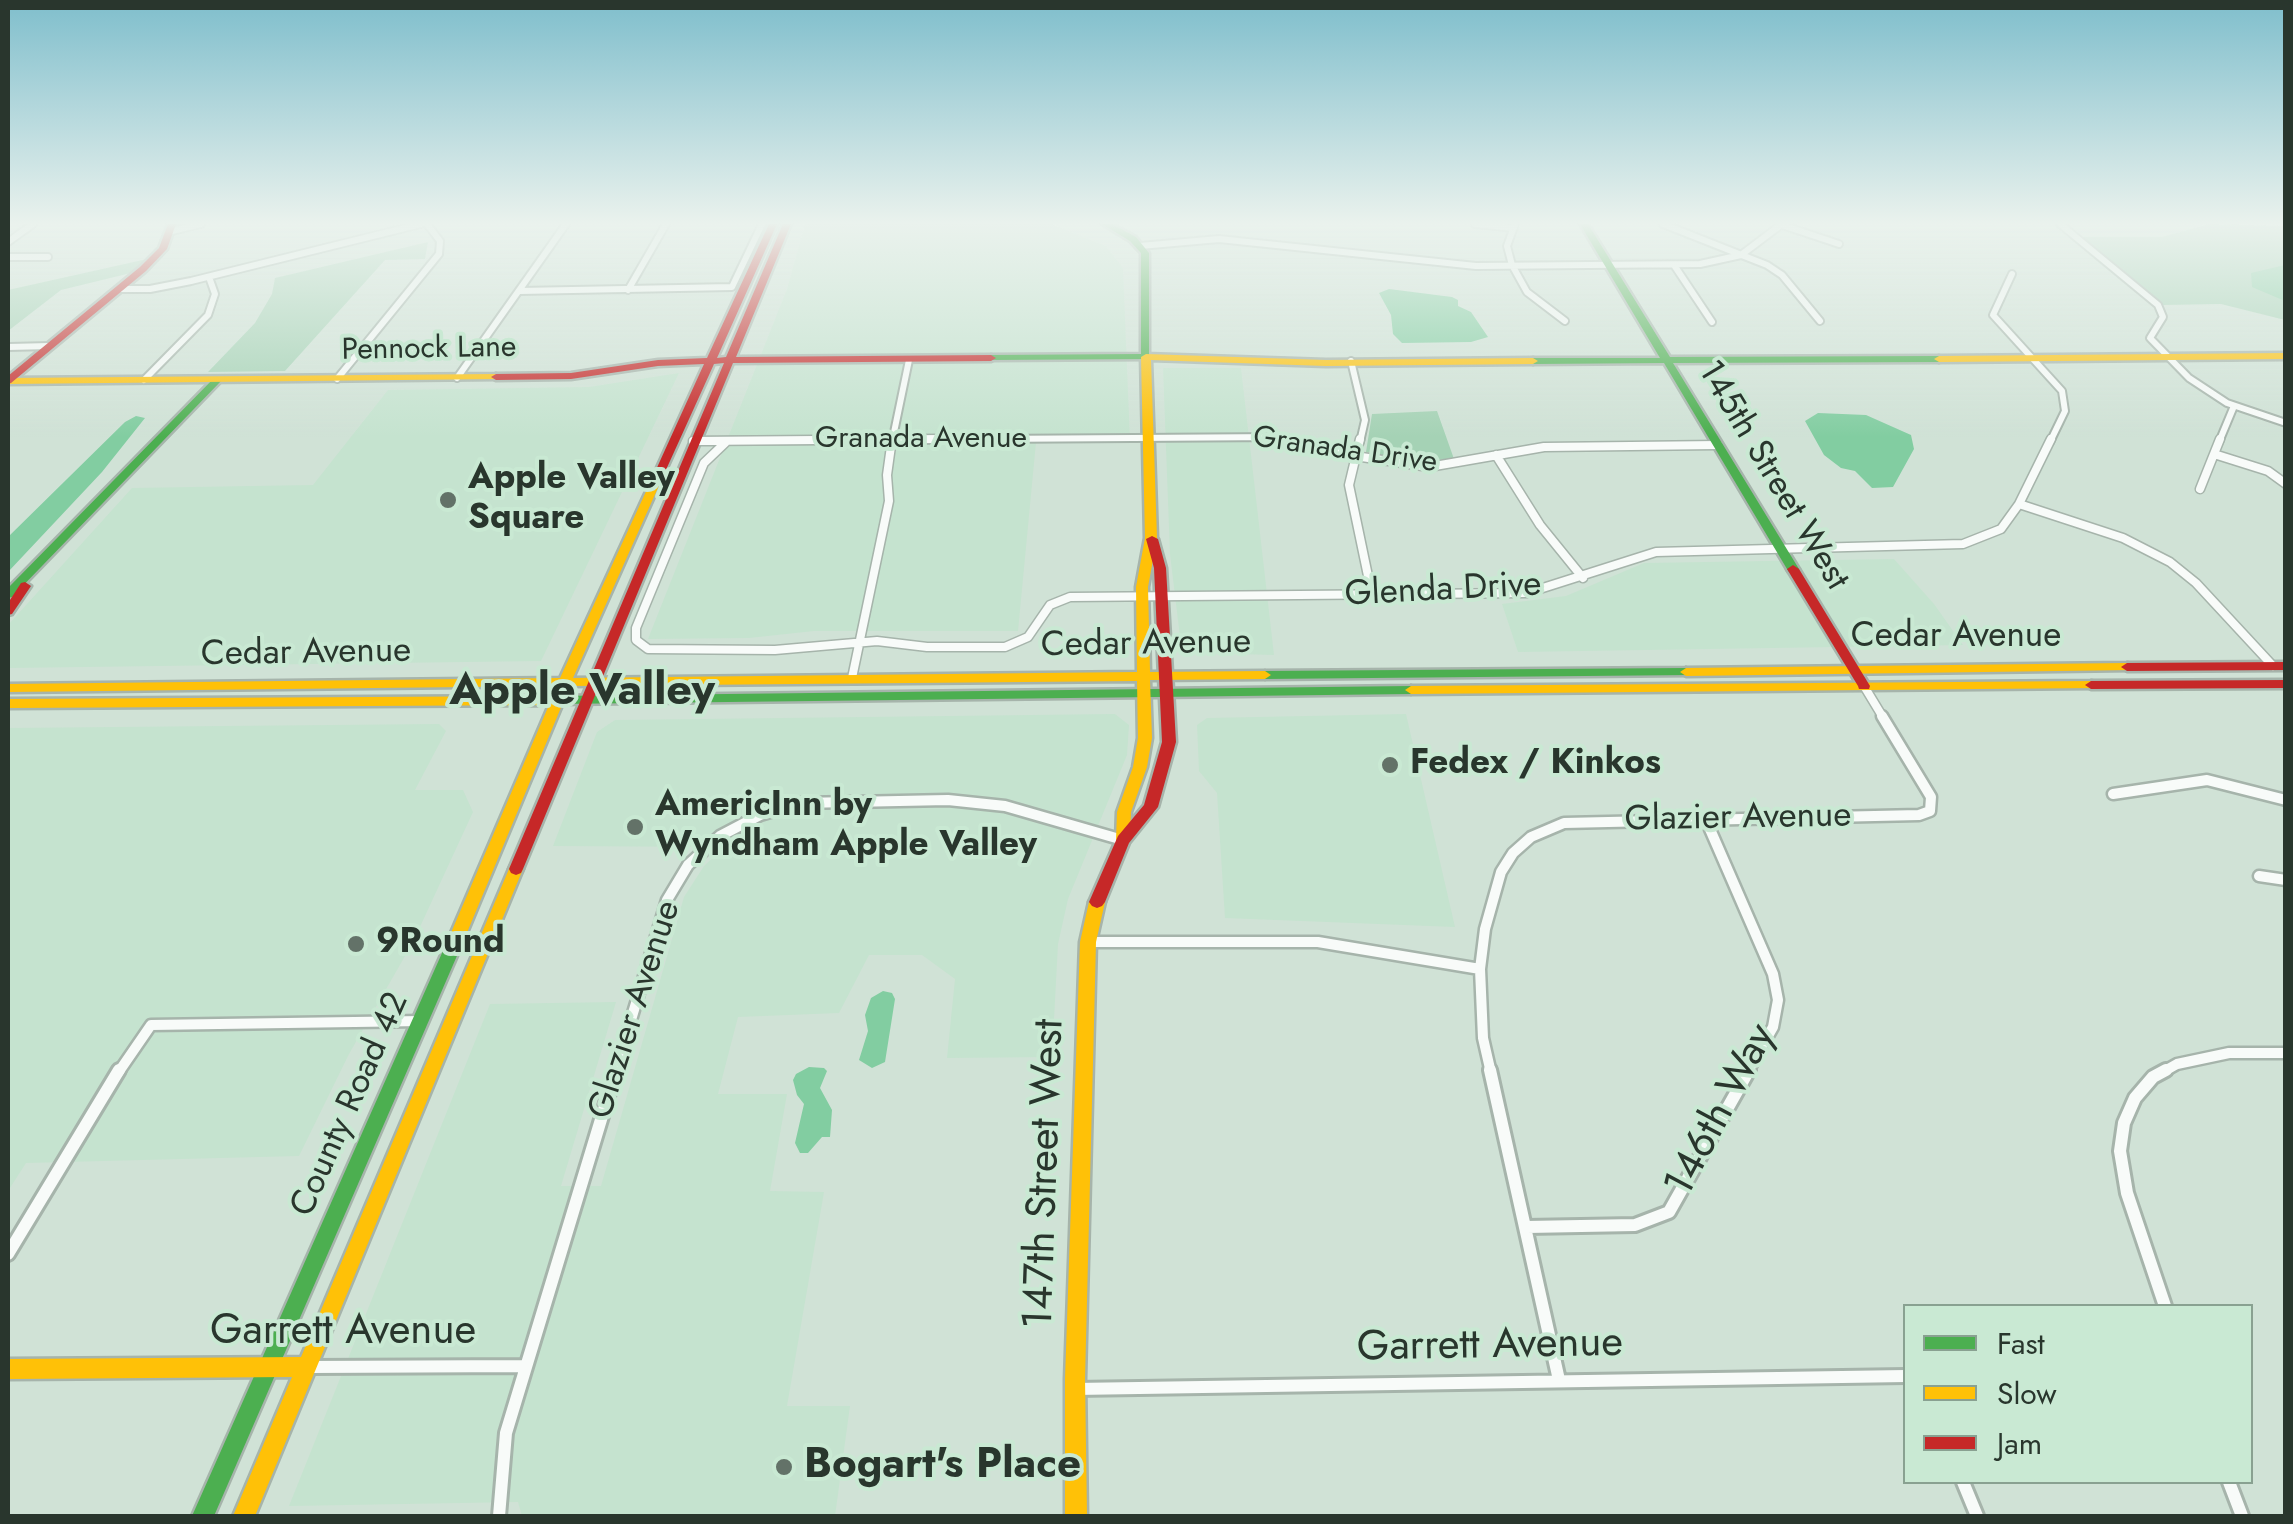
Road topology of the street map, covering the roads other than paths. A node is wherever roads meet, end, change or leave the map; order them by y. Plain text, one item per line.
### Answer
1 (112, 295) edge
2 (215, 295) edge
3 (405, 295) edge
4 (516, 295) edge
5 (741, 295) edge
6 (758, 295) edge
7 (1144, 295) edge
8 (1531, 295) edge
9 (1627, 295) edge
10 (1694, 295) edge
11 (1799, 295) edge
12 (2002, 295) edge
13 (2146, 295) edge
14 (1565, 320) dead end
15 (1820, 320) dead end
16 (1712, 322) dead end
17 (8, 346) edge
18 (50, 346) junction
19 (2286, 356) edge
20 (1146, 357) junction
21 (2166, 357) junction
22 (2031, 358) junction
23 (712, 360) junction
24 (731, 360) junction
25 (909, 360) junction
26 (1667, 361) junction
27 (1351, 362) junction
28 (457, 378) junction
29 (337, 379) junction
30 (144, 380) junction
31 (217, 380) junction
32 (8, 382) edge
33 (2234, 406) junction
34 (2286, 423) edge
35 (1149, 438) junction
36 (892, 440) junction
37 (693, 442) junction
38 (726, 442) junction
39 (1718, 446) junction
40 (2214, 454) junction
41 (1355, 456) junction
42 (1496, 456) junction
43 (2286, 484) edge
44 (2200, 489) dead end
45 (2019, 504) junction
46 (1151, 538) junction
47 (1781, 548) junction
48 (37, 568) junction
49 (1583, 578) junction
50 (8, 594) edge
51 (1372, 595) junction
52 (1142, 598) junction
53 (1162, 598) junction
54 (8, 611) edge
55 (859, 642) junction
56 (2279, 666) edge
57 (1853, 668) junction
58 (1166, 674) junction
59 (1143, 675) junction
60 (852, 678) junction
61 (592, 681) junction
62 (566, 682) junction
63 (2286, 684) edge
64 (1864, 686) junction
65 (8, 688) edge
66 (1143, 692) junction
67 (1167, 692) junction
68 (557, 700) junction
69 (584, 700) junction
70 (8, 704) edge
71 (2113, 794) dead end
72 (2286, 800) edge
73 (1930, 811) joint
74 (1706, 820) junction
75 (1123, 840) junction
76 (2259, 876) dead end
77 (2286, 880) edge
78 (1088, 942) junction
79 (1480, 969) junction
80 (422, 1021) junction
81 (2286, 1054) edge
82 (1527, 1227) junction
83 (8, 1254) edge
84 (2164, 1304) edge
85 (526, 1366) junction
86 (268, 1368) junction
87 (306, 1368) junction
88 (8, 1369) edge
89 (1903, 1376) edge
90 (1559, 1380) junction
91 (1075, 1389) junction
92 (1964, 1484) edge
93 (2229, 1484) edge
94 (203, 1516) edge
95 (244, 1516) edge
96 (499, 1516) edge
97 (1076, 1516) edge
98 (1977, 1516) edge
99 (2242, 1516) edge

1 - 18 main road
2 - 30 street
3 - 29 street
4 - 28 street
5 - 23 main road, County Road 42
6 - 24 main road, County Road 42
7 - 20 main road, 147th Street West
8 - 14 street
9 - 26 main road, 145th Street West
10 - 16 street
11 - 15 street
12 - 22 street
13 - 21 street
17 - 18 street
18 - 32 main road
19 - 21 main road
20 - 25 main road, Pennock Lane
20 - 27 main road
20 - 35 main road, 147th Street West
21 - 22 main road
21 - 33 street
22 - 26 main road
22 - 45 street, Glenda Drive
23 - 24 main road, Pennock Lane
23 - 28 main road, Pennock Lane
23 - 62 main road, County Road 42
24 - 25 main road, Pennock Lane
24 - 37 main road, County Road 42
25 - 36 street
26 - 27 main road
26 - 39 main road, 145th Street West
27 - 41 street
28 - 29 main road, Pennock Lane
29 - 31 main road, Pennock Lane
30 - 31 main road, Pennock Lane
30 - 32 main road, Pennock Lane
31 - 48 main road
33 - 34 street
33 - 40 street
35 - 36 street, Granada Avenue
35 - 41 street, Granada Drive
35 - 46 main road, 147th Street West
36 - 38 street, Granada Avenue
36 - 55 street
37 - 38 street, Granada Avenue
37 - 61 main road, County Road 42
38 - 55 street, Glenda Drive
39 - 42 street, Granada Drive
39 - 47 main road, 145th Street West
40 - 43 street
40 - 44 street
41 - 42 street, Granada Drive
41 - 51 street
42 - 49 street
45 - 47 street, Glenda Drive
45 - 56 street
46 - 52 main road, 147th Street West
46 - 53 main road, 147th Street West
47 - 49 street, Glenda Drive
47 - 57 main road, 145th Street West
48 - 50 main road
48 - 54 main road
49 - 51 street, Glenda Drive
51 - 53 street, Glenda Drive
52 - 53 street, Glenda Drive
52 - 55 street, Glenda Drive
52 - 59 main road, 147th Street West
53 - 58 main road, 147th Street West
55 - 60 street
56 - 57 main road, Cedar Avenue
57 - 58 main road, Cedar Avenue
57 - 64 main road, 145th Street West
58 - 59 main road, Cedar Avenue
58 - 67 main road, 147th Street West
59 - 60 main road, Cedar Avenue
59 - 66 main road, 147th Street West
60 - 61 main road, Cedar Avenue
61 - 62 main road, Cedar Avenue
61 - 69 main road, County Road 42
62 - 65 main road, Cedar Avenue
62 - 68 main road, County Road 42
63 - 64 main road, Cedar Avenue
64 - 67 main road, Cedar Avenue
64 - 73 street, 145th Street West
66 - 67 main road, Cedar Avenue
66 - 69 main road, Cedar Avenue
66 - 75 main road, 147th Street West
67 - 75 main road, 147th Street West
68 - 69 main road, Cedar Avenue
68 - 70 main road, Cedar Avenue
68 - 80 main road, County Road 42
69 - 87 main road, County Road 42
71 - 72 street
73 - 74 street, Glazier Avenue
74 - 79 street, Glazier Avenue
74 - 82 street, 146th Way
75 - 78 main road, 147th Street West
75 - 85 street, Glazier Avenue
76 - 77 street
78 - 79 street
78 - 91 main road, 147th Street West
79 - 82 street
80 - 83 street
80 - 86 main road, County Road 42
81 - 84 street
82 - 90 street
85 - 87 street, Garrett Avenue
85 - 96 street, Garrett Avenue
86 - 87 main road, Garrett Avenue
86 - 88 main road, Garrett Avenue
86 - 94 main road, County Road 42
87 - 95 main road, County Road 42
89 - 90 street, Garrett Avenue
90 - 91 street, Garrett Avenue
91 - 97 main road, 147th Street West
92 - 98 street
93 - 99 street

